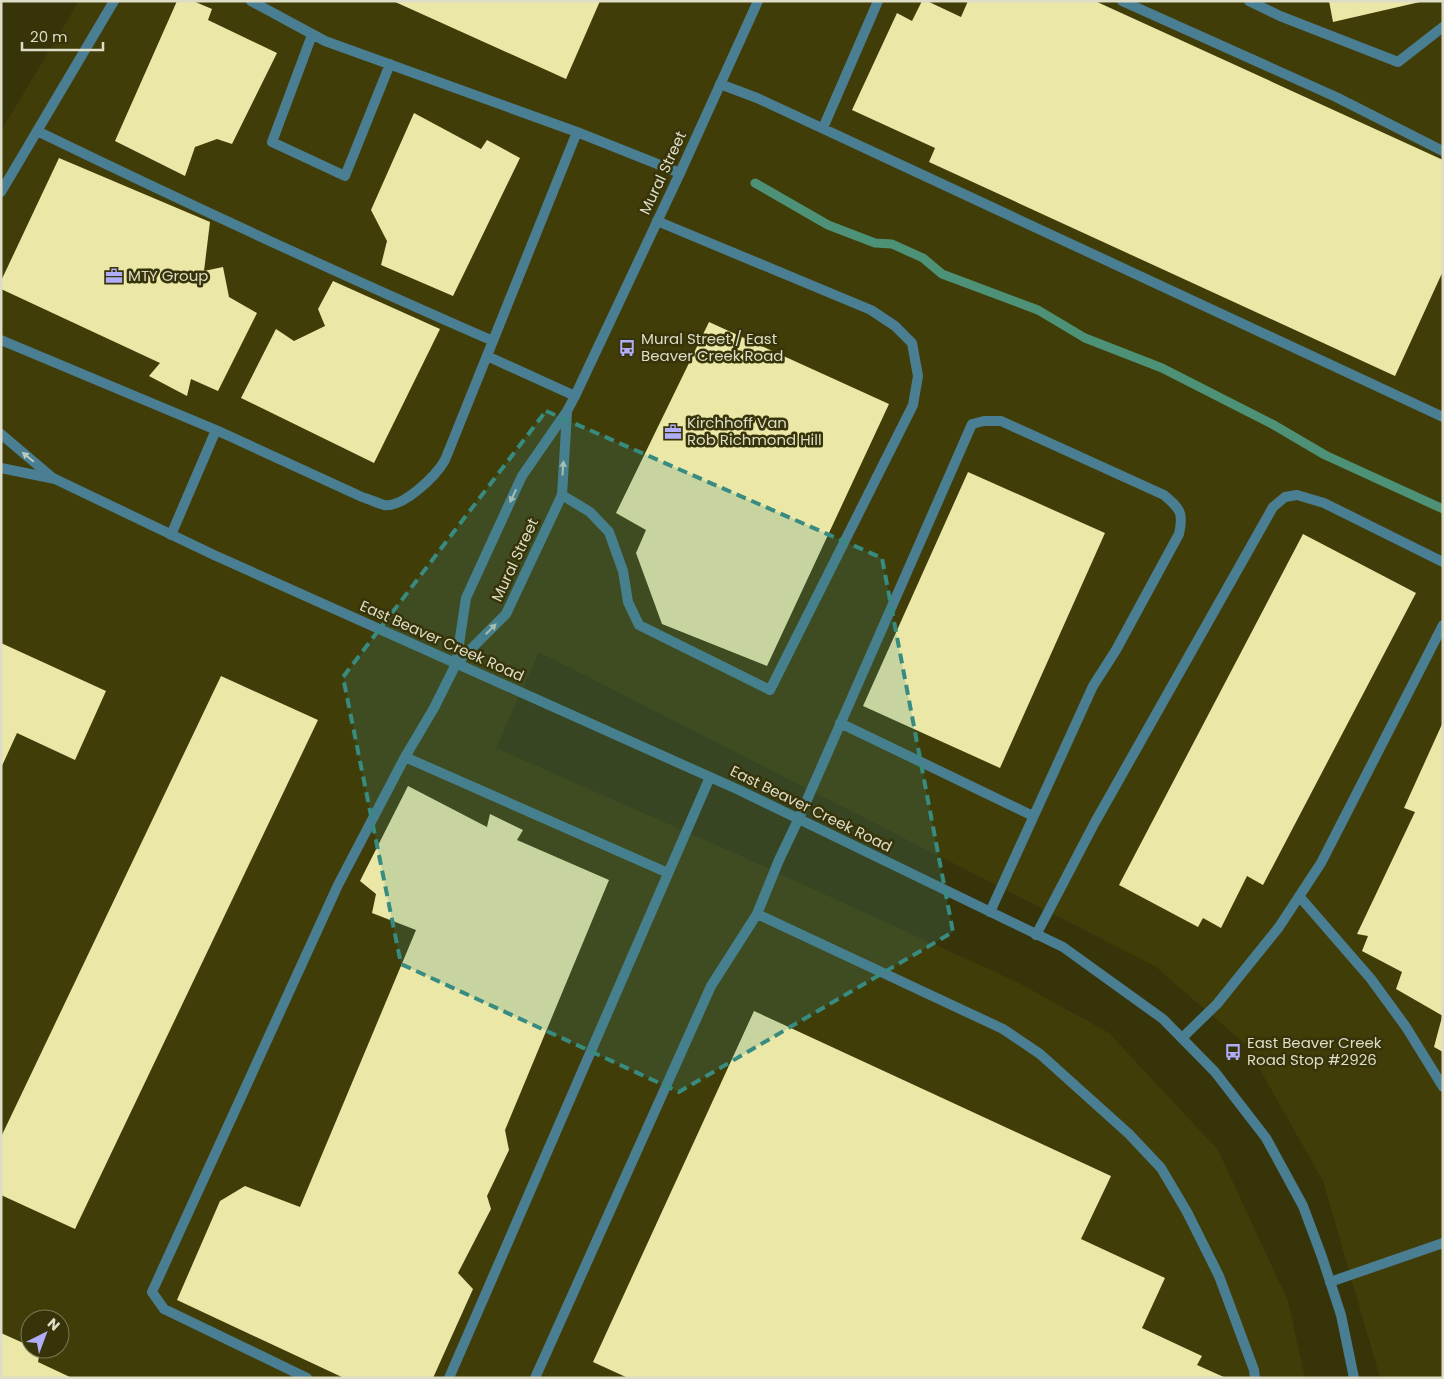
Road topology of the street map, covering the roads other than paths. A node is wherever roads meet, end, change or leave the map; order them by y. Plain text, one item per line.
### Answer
1 (114, 1) edge
2 (251, 1) edge
3 (758, 1) edge
4 (878, 1) edge
5 (1122, 1) edge
6 (1249, 1) edge
7 (1443, 27) edge
8 (312, 34) junction
9 (390, 64) junction
10 (720, 84) junction
11 (823, 128) junction
12 (37, 131) junction
13 (577, 132) junction
14 (1443, 151) edge
15 (680, 173) junction
16 (1, 192) edge
17 (657, 221) junction
18 (1, 340) edge
19 (493, 341) junction
20 (487, 356) junction
21 (575, 396) junction
22 (567, 411) junction
23 (1443, 417) edge
24 (216, 430) junction
25 (1, 434) edge
26 (1, 468) edge
27 (55, 480) junction
28 (562, 495) junction
29 (171, 535) junction
30 (1443, 562) edge
31 (1443, 626) edge
32 (456, 664) junction
33 (840, 723) junction
34 (405, 756) junction
35 (710, 777) junction
36 (1033, 816) junction
37 (799, 818) junction
38 (668, 873) junction
39 (1299, 896) junction
40 (990, 912) junction
41 (757, 914) junction
42 (1036, 935) junction
43 (1182, 1038) junction
44 (1443, 1087) edge
45 (1443, 1243) edge
46 (1330, 1282) junction
47 (307, 1378) edge
48 (449, 1378) edge
49 (535, 1378) edge
50 (1255, 1378) edge
51 (1354, 1378) edge

1 - 12 street
2 - 8 street
3 - 10 street, Mural Street
4 - 11 street
5 - 14 street
6 - 7 street
8 - 9 street
8 - 9 street
9 - 13 street
10 - 11 street
10 - 15 street, Mural Street
11 - 23 street
12 - 16 street
12 - 19 street
13 - 15 street
13 - 19 street
15 - 17 street, Mural Street
17 - 21 street, Mural Street
17 - 28 street
18 - 24 street
19 - 20 street
20 - 21 street
20 - 24 street
21 - 22 street, Mural Street
28 -> 22 street, Mural Street
22 -> 32 street, Mural Street
24 - 29 street
27 -> 25 street, East Beaver Creek Road
26 - 27 street, East Beaver Creek Road
27 - 29 street, East Beaver Creek Road
32 -> 28 street, Mural Street
29 - 32 street, East Beaver Creek Road
30 - 42 street
31 - 39 street
32 - 34 street
32 - 35 street, East Beaver Creek Road
33 - 36 street
33 - 36 street
33 - 37 street
34 - 38 street
34 - 47 street
35 - 37 street, East Beaver Creek Road
35 - 38 street
36 - 40 street
37 - 40 street, East Beaver Creek Road
37 - 41 street
38 - 48 street
39 - 43 street
39 - 44 street
40 - 42 street, East Beaver Creek Road
41 - 49 street
41 - 50 street
42 - 43 street, East Beaver Creek Road
43 - 46 street, East Beaver Creek Road
45 - 46 street
46 - 51 street, East Beaver Creek Road

